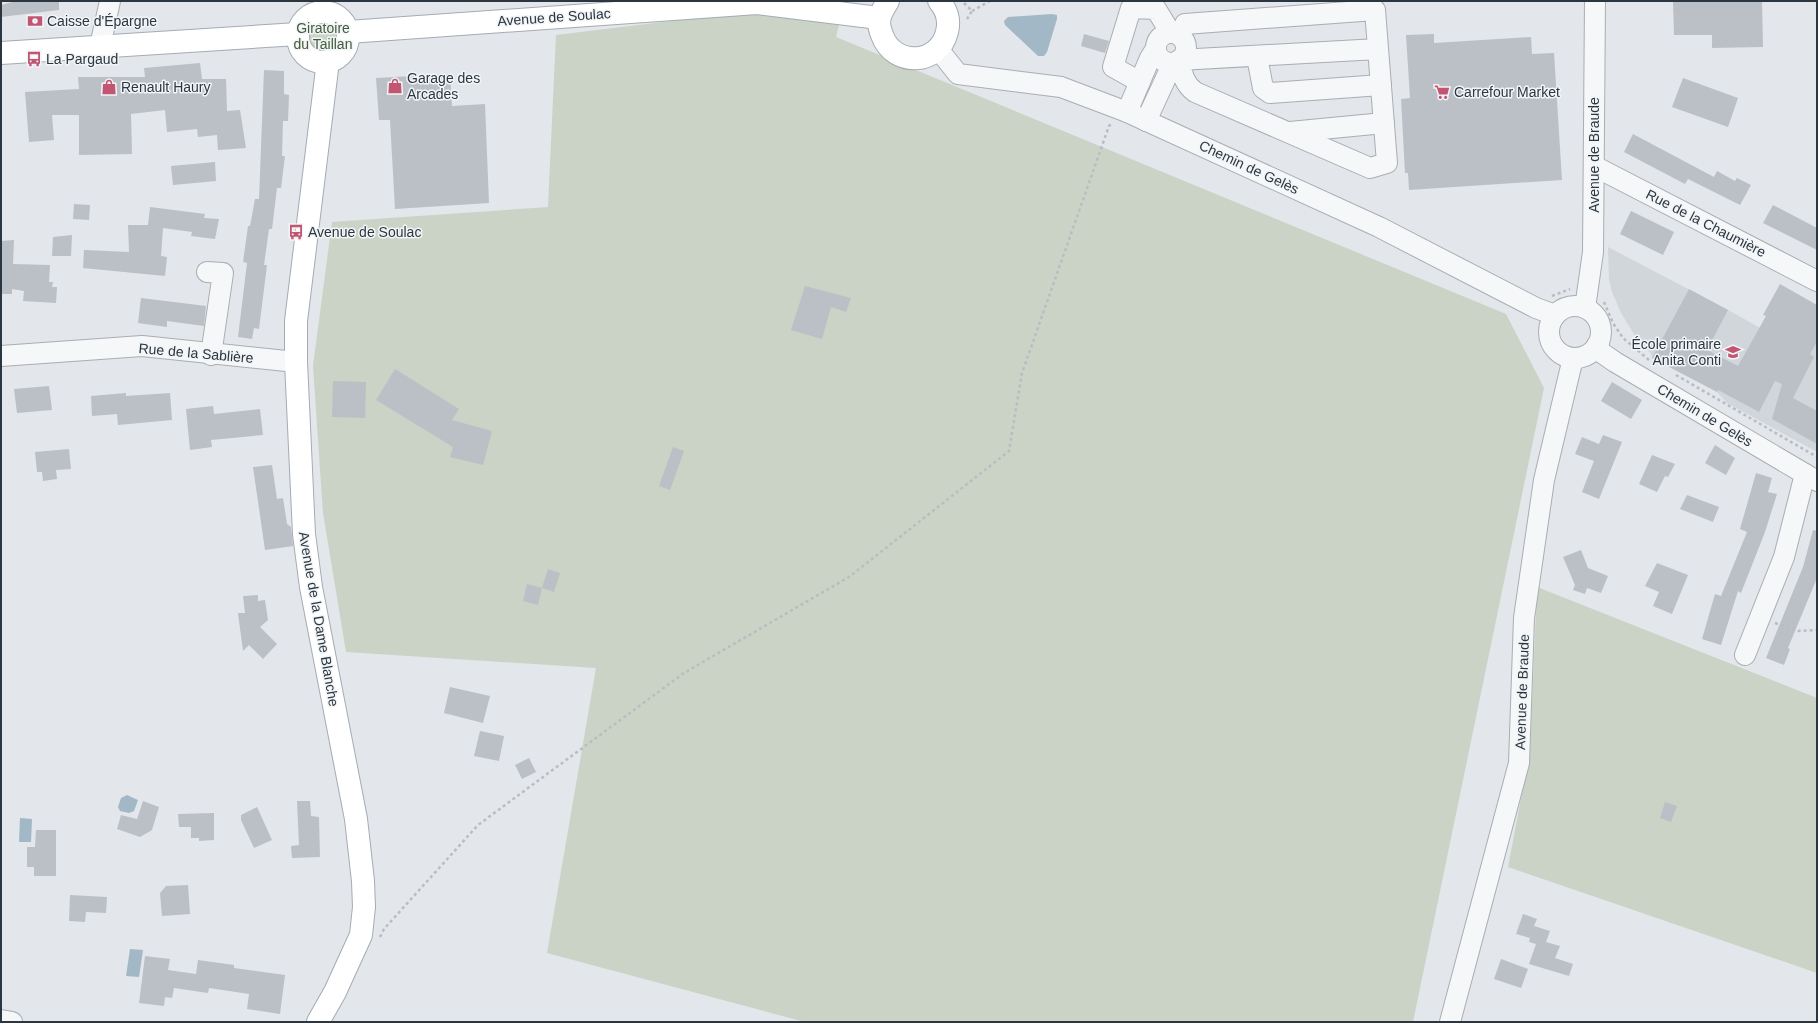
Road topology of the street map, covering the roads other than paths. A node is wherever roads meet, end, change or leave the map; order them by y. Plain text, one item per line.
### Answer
1 (110, 1) edge
2 (1595, 1) edge
3 (952, 5) edge
4 (333, 7) edge
5 (884, 10) edge
6 (348, 32) junction
7 (298, 34) junction
8 (1175, 34) junction
9 (100, 46) junction
10 (938, 49) junction
11 (1378, 49) junction
12 (1, 54) edge
13 (1257, 57) junction
14 (1168, 58) junction
15 (328, 61) junction
16 (1140, 82) junction
17 (1381, 85) junction
18 (1127, 112) junction
19 (1146, 120) junction
20 (1384, 123) junction
21 (1287, 132) junction
22 (1594, 166) junction
23 (207, 272) dead end
24 (1817, 281) edge
25 (1585, 308) junction
26 (1555, 315) junction
27 (1597, 345) junction
28 (211, 355) junction
29 (1, 356) edge
30 (1573, 358) junction
31 (296, 362) junction
32 (1811, 477) edge
33 (1744, 654) dead end
34 (1, 1020) edge
35 (12, 1022) edge
36 (318, 1022) edge
37 (1450, 1022) edge

1 - 9 street
2 - 22 street, Avenue de Braude
3 - 10 main road
4 - 6 main road
4 - 7 main road
5 - 6 main road, Avenue de Soulac
5 - 10 main road
6 - 15 main road
7 - 9 main road
7 - 15 main road
8 - 11 street
8 - 14 street
8 - 14 street
8 - 16 street
9 - 12 main road
10 - 18 street, Chemin de Gelès
11 - 13 street
11 - 17 street
13 - 14 street
13 - 17 street
14 - 16 street
14 - 19 street
14 - 21 street
15 - 31 main road, Avenue de la Dame Blanche
16 - 18 street
17 - 20 street
18 - 19 street, Chemin de Gelès
19 - 26 street, Chemin de Gelès
20 - 21 street
20 - 21 street
22 - 24 street, Rue de la Chaumière
22 - 25 street, Avenue de Braude
23 - 28 street
25 - 26 street
25 - 27 street
26 - 30 street
27 - 30 street
27 - 32 street, Chemin de Gelès
28 - 29 street, Rue de la Sablière
28 - 31 street, Rue de la Sablière
30 - 37 street, Avenue de Braude
31 - 36 main road, Avenue de la Dame Blanche
32 - 33 street
34 - 35 street

